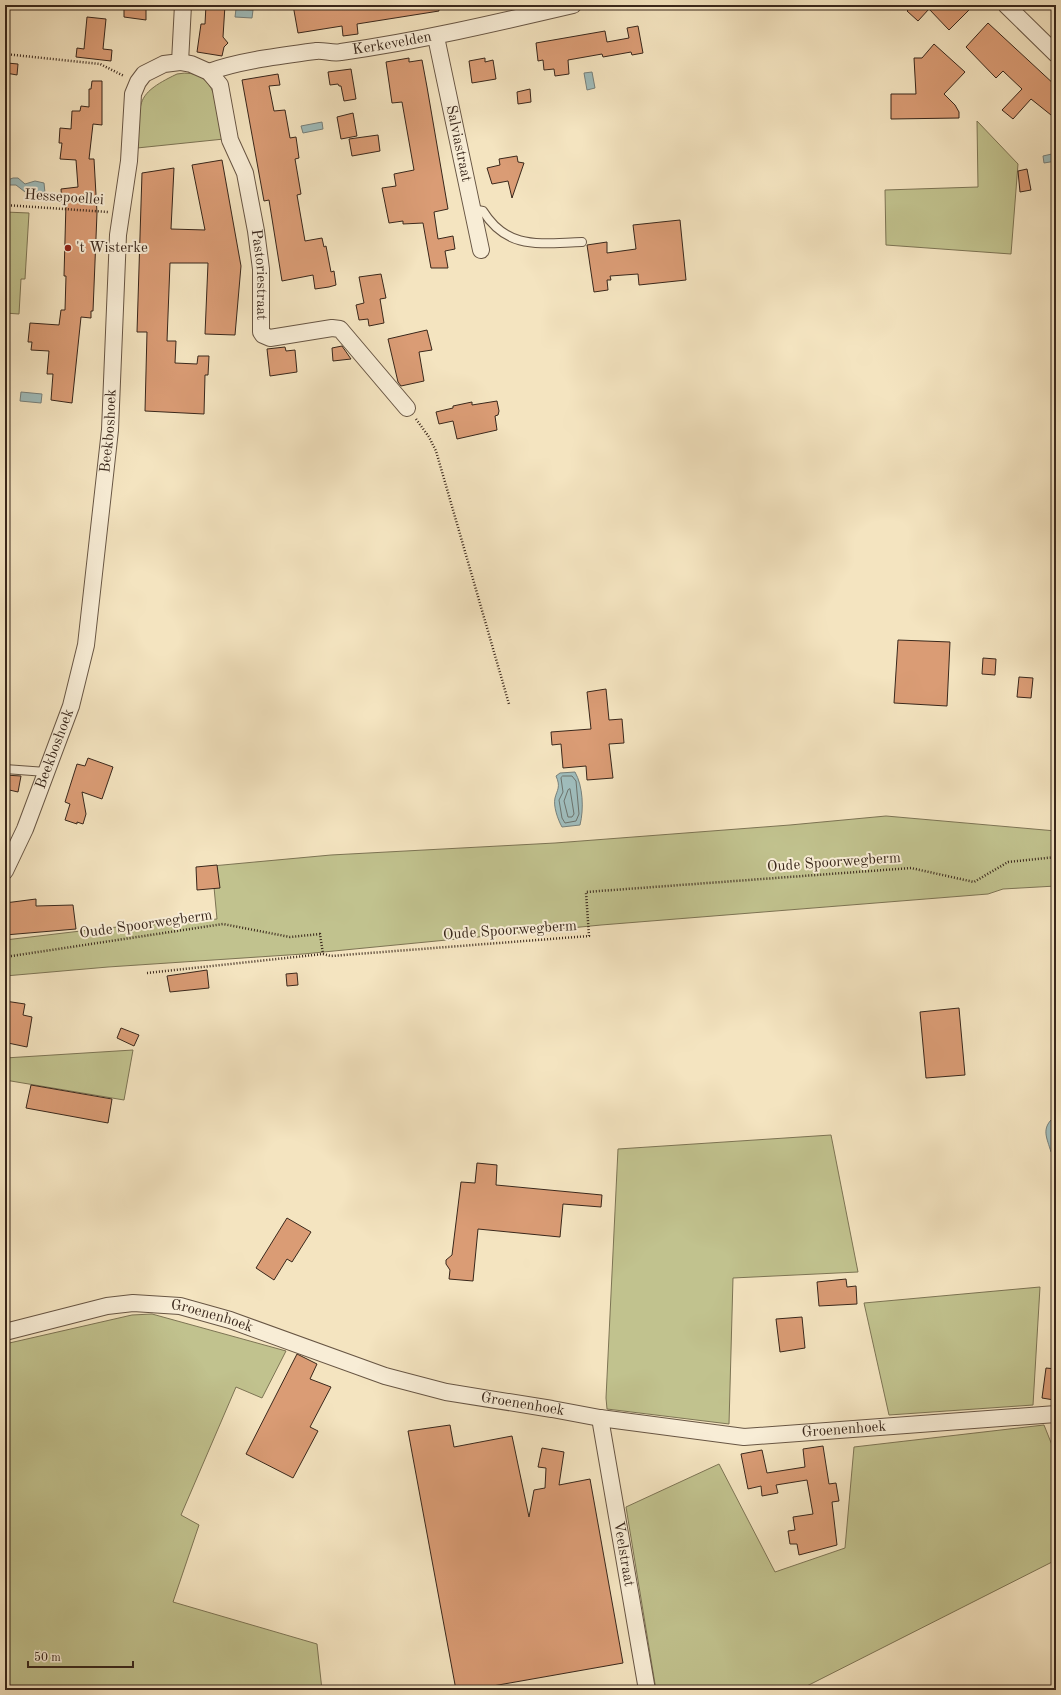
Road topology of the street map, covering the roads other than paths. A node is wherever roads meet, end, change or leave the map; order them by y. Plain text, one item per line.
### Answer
1 (183, 5) edge
2 (573, 5) edge
3 (1006, 5) edge
4 (436, 37) junction
5 (1056, 54) edge
6 (180, 62) junction
7 (209, 72) junction
8 (472, 209) junction
9 (582, 242) dead end
10 (481, 250) dead end
11 (408, 408) road end
12 (5, 769) edge
13 (46, 772) junction
14 (5, 871) edge
15 (5, 1332) edge
16 (1056, 1414) edge
17 (600, 1418) junction
18 (647, 1690) edge

1 - 6 street
2 - 4 street, Kerkevelden
3 - 5 street
4 - 7 street, Kerkevelden
4 - 8 street, Salviastraat
6 - 7 street
6 - 13 street, Beekboshoek
7 - 11 street, Pastoriestraat
8 - 9 lane
8 - 10 street, Salviastraat
12 - 13 lane
13 - 14 street, Beekboshoek
15 - 17 street, Groenenhoek
16 - 17 street, Groenenhoek
17 - 18 street, Veelstraat

